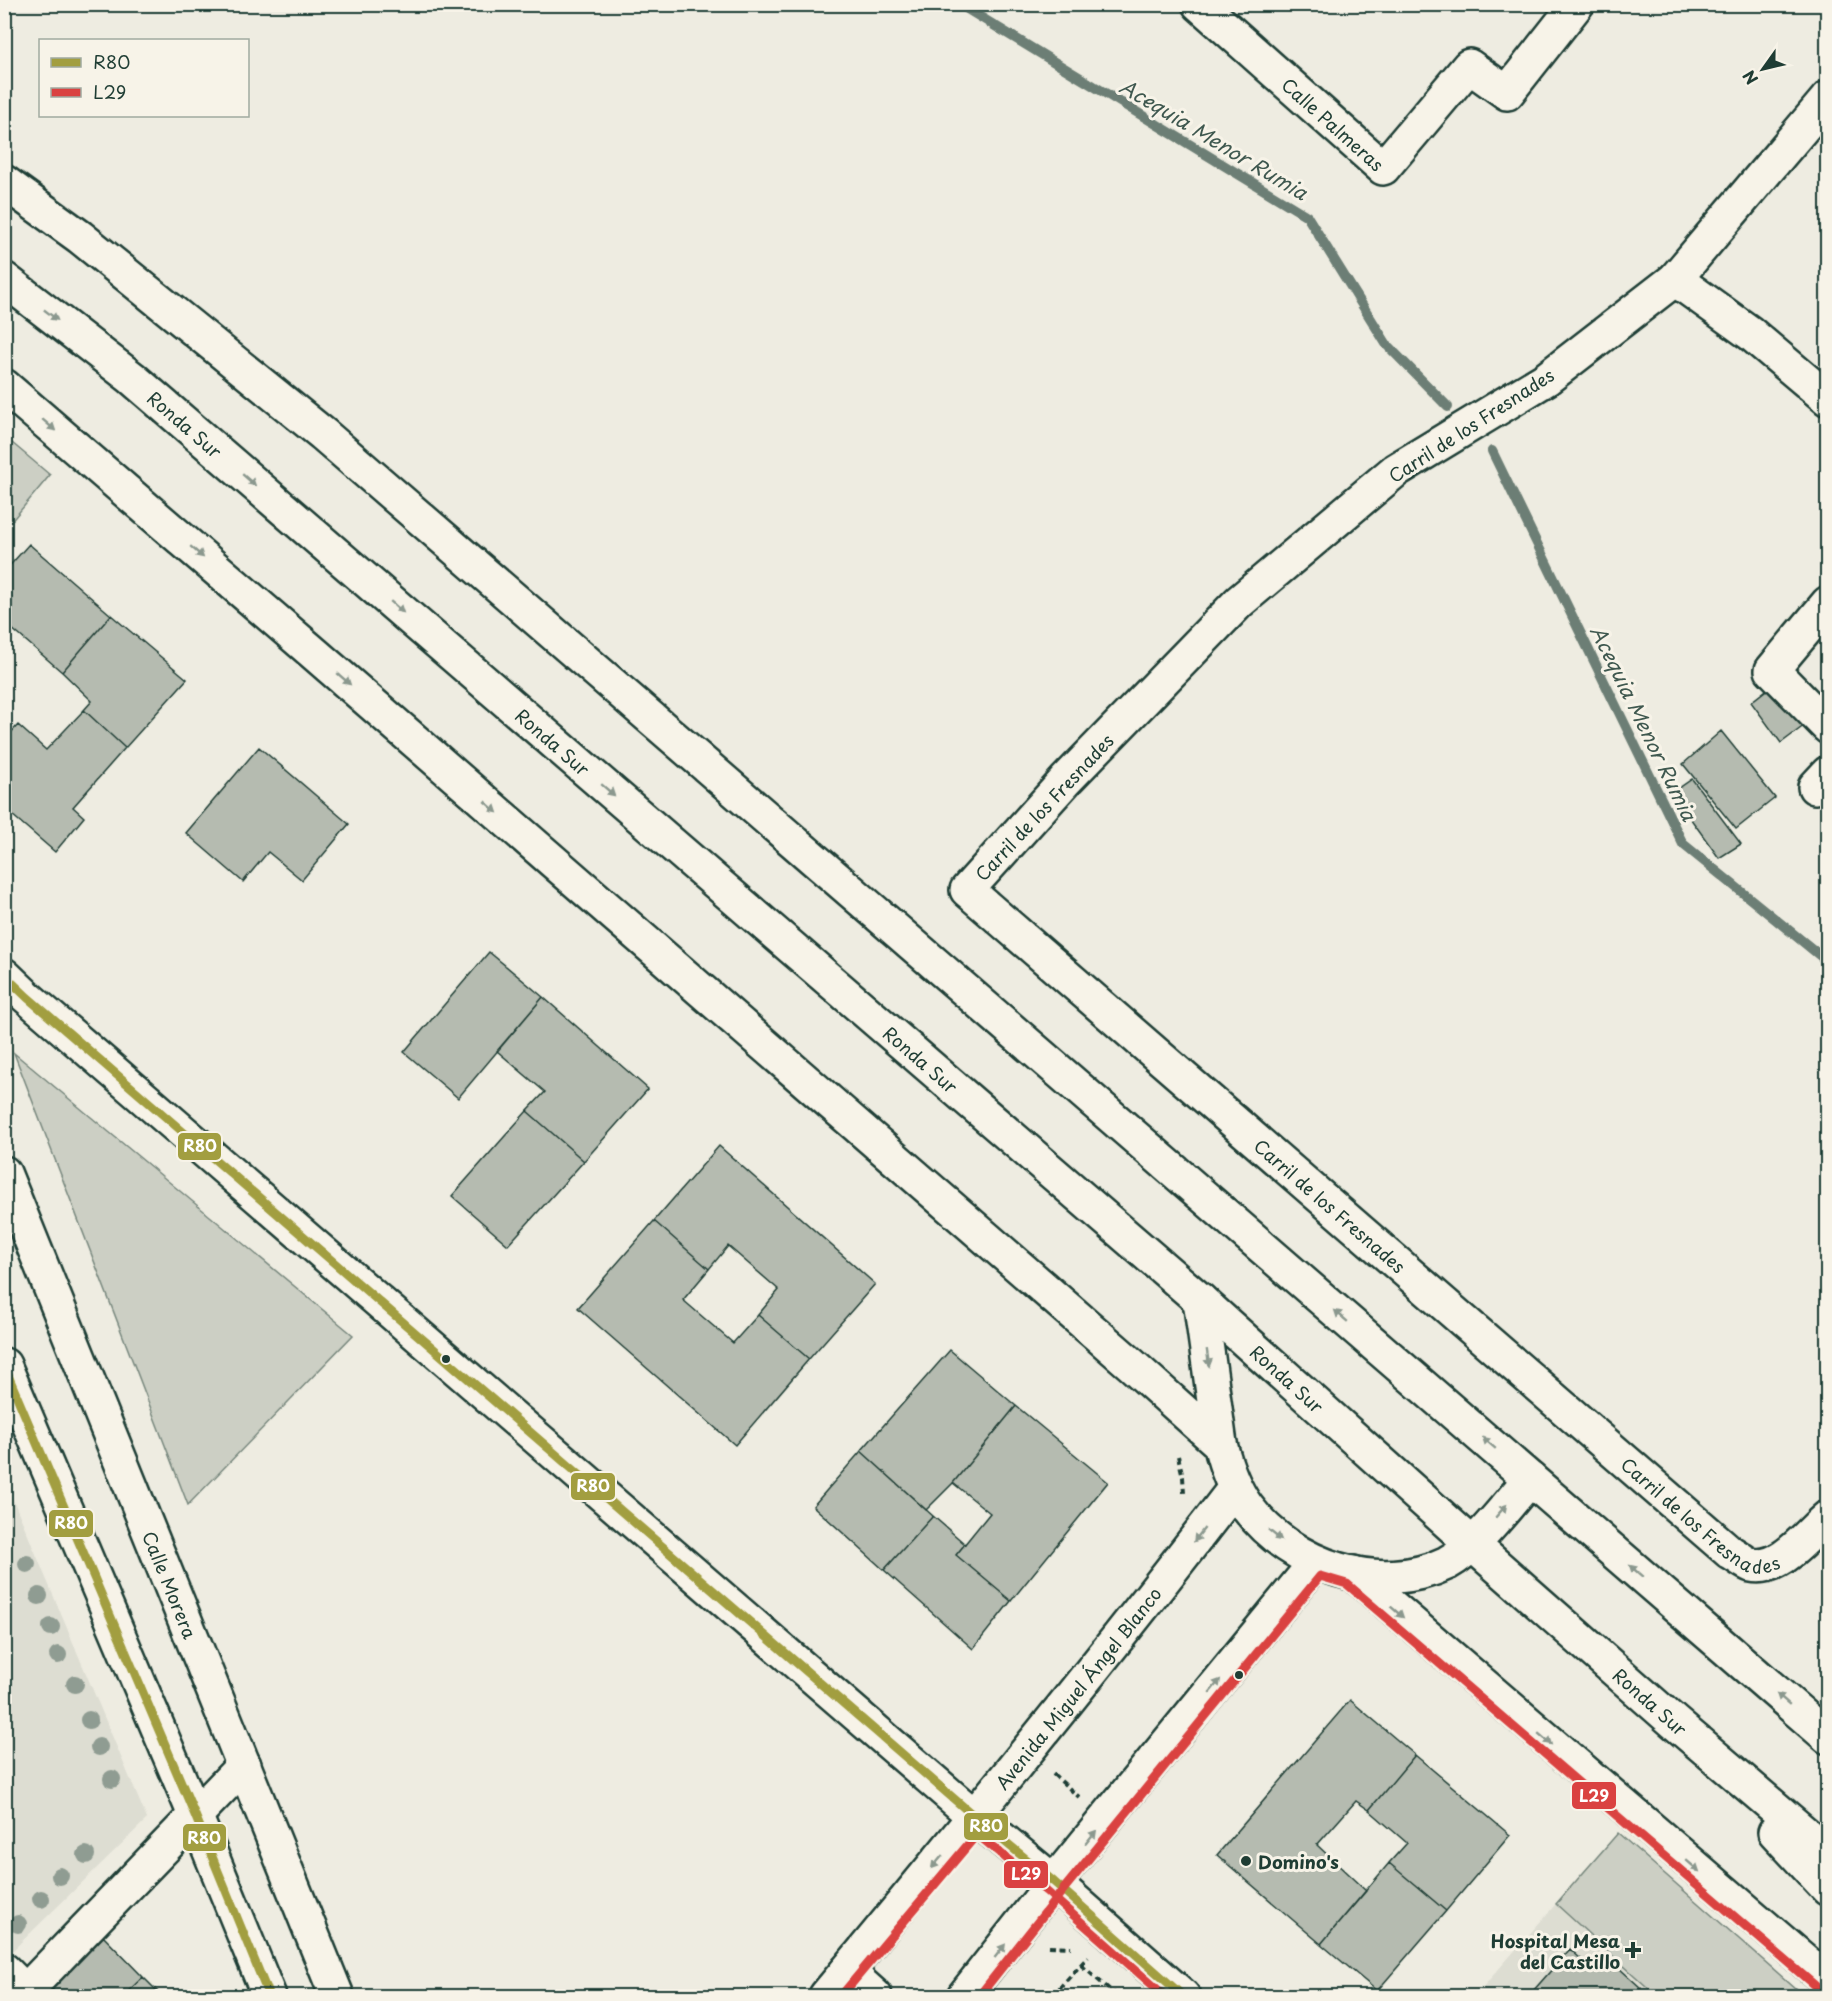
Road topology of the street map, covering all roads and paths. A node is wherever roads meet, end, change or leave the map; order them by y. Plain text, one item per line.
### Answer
1 (1199, 4) edge
2 (1577, 4) edge
3 (1827, 98) edge
4 (4, 182) edge
5 (4, 279) edge
6 (1675, 279) junction
7 (4, 386) edge
8 (1827, 399) edge
9 (1827, 603) edge
10 (1827, 727) edge
11 (12, 988) edge
12 (4, 1173) edge
13 (1200, 1300) junction
14 (4, 1365) edge
15 (1220, 1444) junction
16 (1175, 1450) dead end
17 (1530, 1479) junction
18 (1235, 1488) junction
19 (1183, 1498) dead end
20 (1827, 1517) edge
21 (1472, 1544) junction
22 (1316, 1562) junction
23 (1353, 1574) junction
24 (1674, 1722) junction
25 (1827, 1737) edge
26 (1027, 1752) junction
27 (244, 1765) junction
28 (195, 1815) junction
29 (975, 1817) junction
30 (1105, 1820) junction
31 (1827, 1853) edge
32 (1054, 1882) junction
33 (1827, 1889) edge
34 (1098, 1936) junction
35 (1042, 1948) dead end
36 (1080, 1965) junction
37 (847, 1971) junction
38 (1827, 1981) edge
39 (17, 1986) edge
40 (269, 1996) edge
41 (337, 1996) edge
42 (825, 1996) edge
43 (875, 1996) edge
44 (964, 1996) edge
45 (1052, 1996) edge
46 (1117, 1996) edge
47 (1183, 1996) edge

1 - 2 street, Calle Palmeras
3 - 6 street, Carril de los Fresnades
17 -> 4 street
5 -> 13 street, Ronda Sur
6 - 8 street
6 - 20 street, Carril de los Fresnades
7 -> 15 street
9 - 10 street
11 - 29 street
12 - 27 street, Calle Morera
13 -> 15 street
13 - 21 street, Ronda Sur
14 - 28 street
15 - 18 street
16 - 19 path
21 -> 17 street
25 -> 17 street
18 -> 22 street
18 -> 26 street, Avenida Miguel Ángel Blanco
21 - 23 street
21 - 24 street, Ronda Sur
22 - 23 street
30 -> 22 street
23 -> 38 street
24 - 31 street, Ronda Sur
24 - 33 street
26 - 29 street, Avenida Miguel Ángel Blanco
26 - 30 path
27 - 28 street
27 - 41 street, Calle Morera
28 - 39 street
28 - 40 street
29 - 32 street
29 -> 37 street, Avenida Miguel Ángel Blanco
32 -> 30 street
32 - 34 street
44 -> 32 street
34 - 35 path
34 - 36 path
34 - 47 street
36 - 45 path
36 - 46 path
37 - 42 street, Avenida Miguel Ángel Blanco
37 - 43 street

